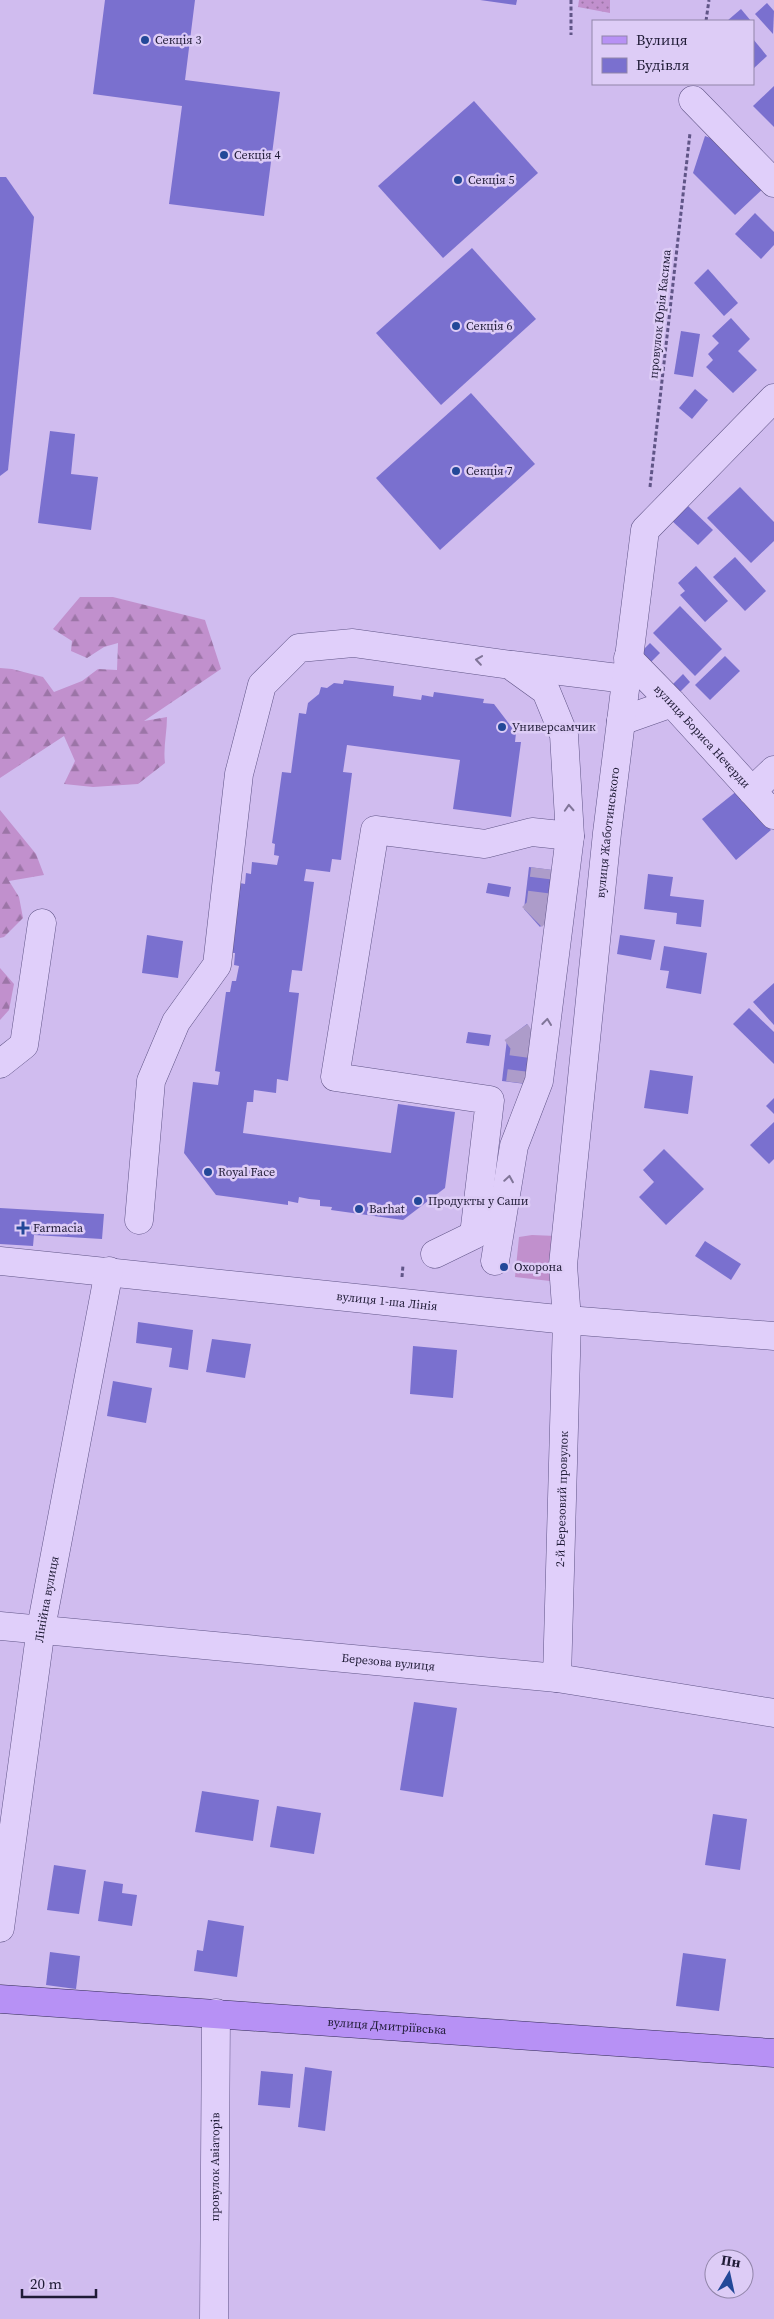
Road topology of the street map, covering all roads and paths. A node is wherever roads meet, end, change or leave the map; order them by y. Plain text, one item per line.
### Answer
1 (570, 0) edge
2 (709, 0) edge
3 (706, 20) edge
4 (571, 35) dead end
5 (694, 100) joint
6 (774, 183) edge
7 (774, 398) edge
8 (649, 491) dead end
9 (510, 665) junction
10 (627, 669) junction
11 (672, 704) junction
12 (621, 722) junction
13 (774, 770) edge
14 (752, 791) junction
15 (774, 815) edge
16 (569, 844) junction
17 (545, 869) tunnel mouth
18 (42, 923) dead end
19 (0, 1064) edge
20 (520, 1083) tunnel mouth
21 (524, 1120) junction
22 (138, 1220) dead end
23 (435, 1254) dead end
24 (0, 1261) edge
25 (495, 1261) dead end
26 (109, 1271) junction
27 (567, 1320) junction
28 (774, 1336) edge
29 (0, 1626) edge
30 (41, 1628) junction
31 (557, 1678) junction
32 (774, 1713) edge
33 (0, 1928) edge
34 (0, 1999) edge
35 (216, 2013) junction
36 (774, 2053) edge
37 (214, 2319) edge

1 - 4 path
2 - 3 path
5 - 6 street
5 - 8 path, провулок Юрія Касима
7 - 10 street, вулиця Жаботинського
9 - 10 street
16 -> 9 street
9 -> 22 street
10 - 11 street, вулиця Бориса Нечерди
10 - 12 street, вулиця Жаботинського
11 - 12 street
11 - 14 street, вулиця Бориса Нечерди
12 - 27 street, вулиця Жаботинського
13 - 14 street
14 - 15 street, вулиця Бориса Нечерди
16 - 17 street
21 -> 16 street
16 - 23 street
18 - 19 street
20 - 21 street
25 -> 21 street
24 - 26 street, вулиця 1-ша Лінія
26 - 27 street, вулиця 1-ша Лінія
26 - 30 street, Лінійна вулиця
27 - 28 street, вулиця 1-ша Лінія
27 - 31 street, 2-й Березовий провулок
29 - 30 street, Березова вулиця
30 - 31 street, Березова вулиця
30 - 33 street, Лінійна вулиця
31 - 32 street, Березова вулиця
34 - 35 main road, вулиця Дмитріївська
35 - 36 main road, вулиця Дмитріївська
35 - 37 street, провулок Авіаторів

